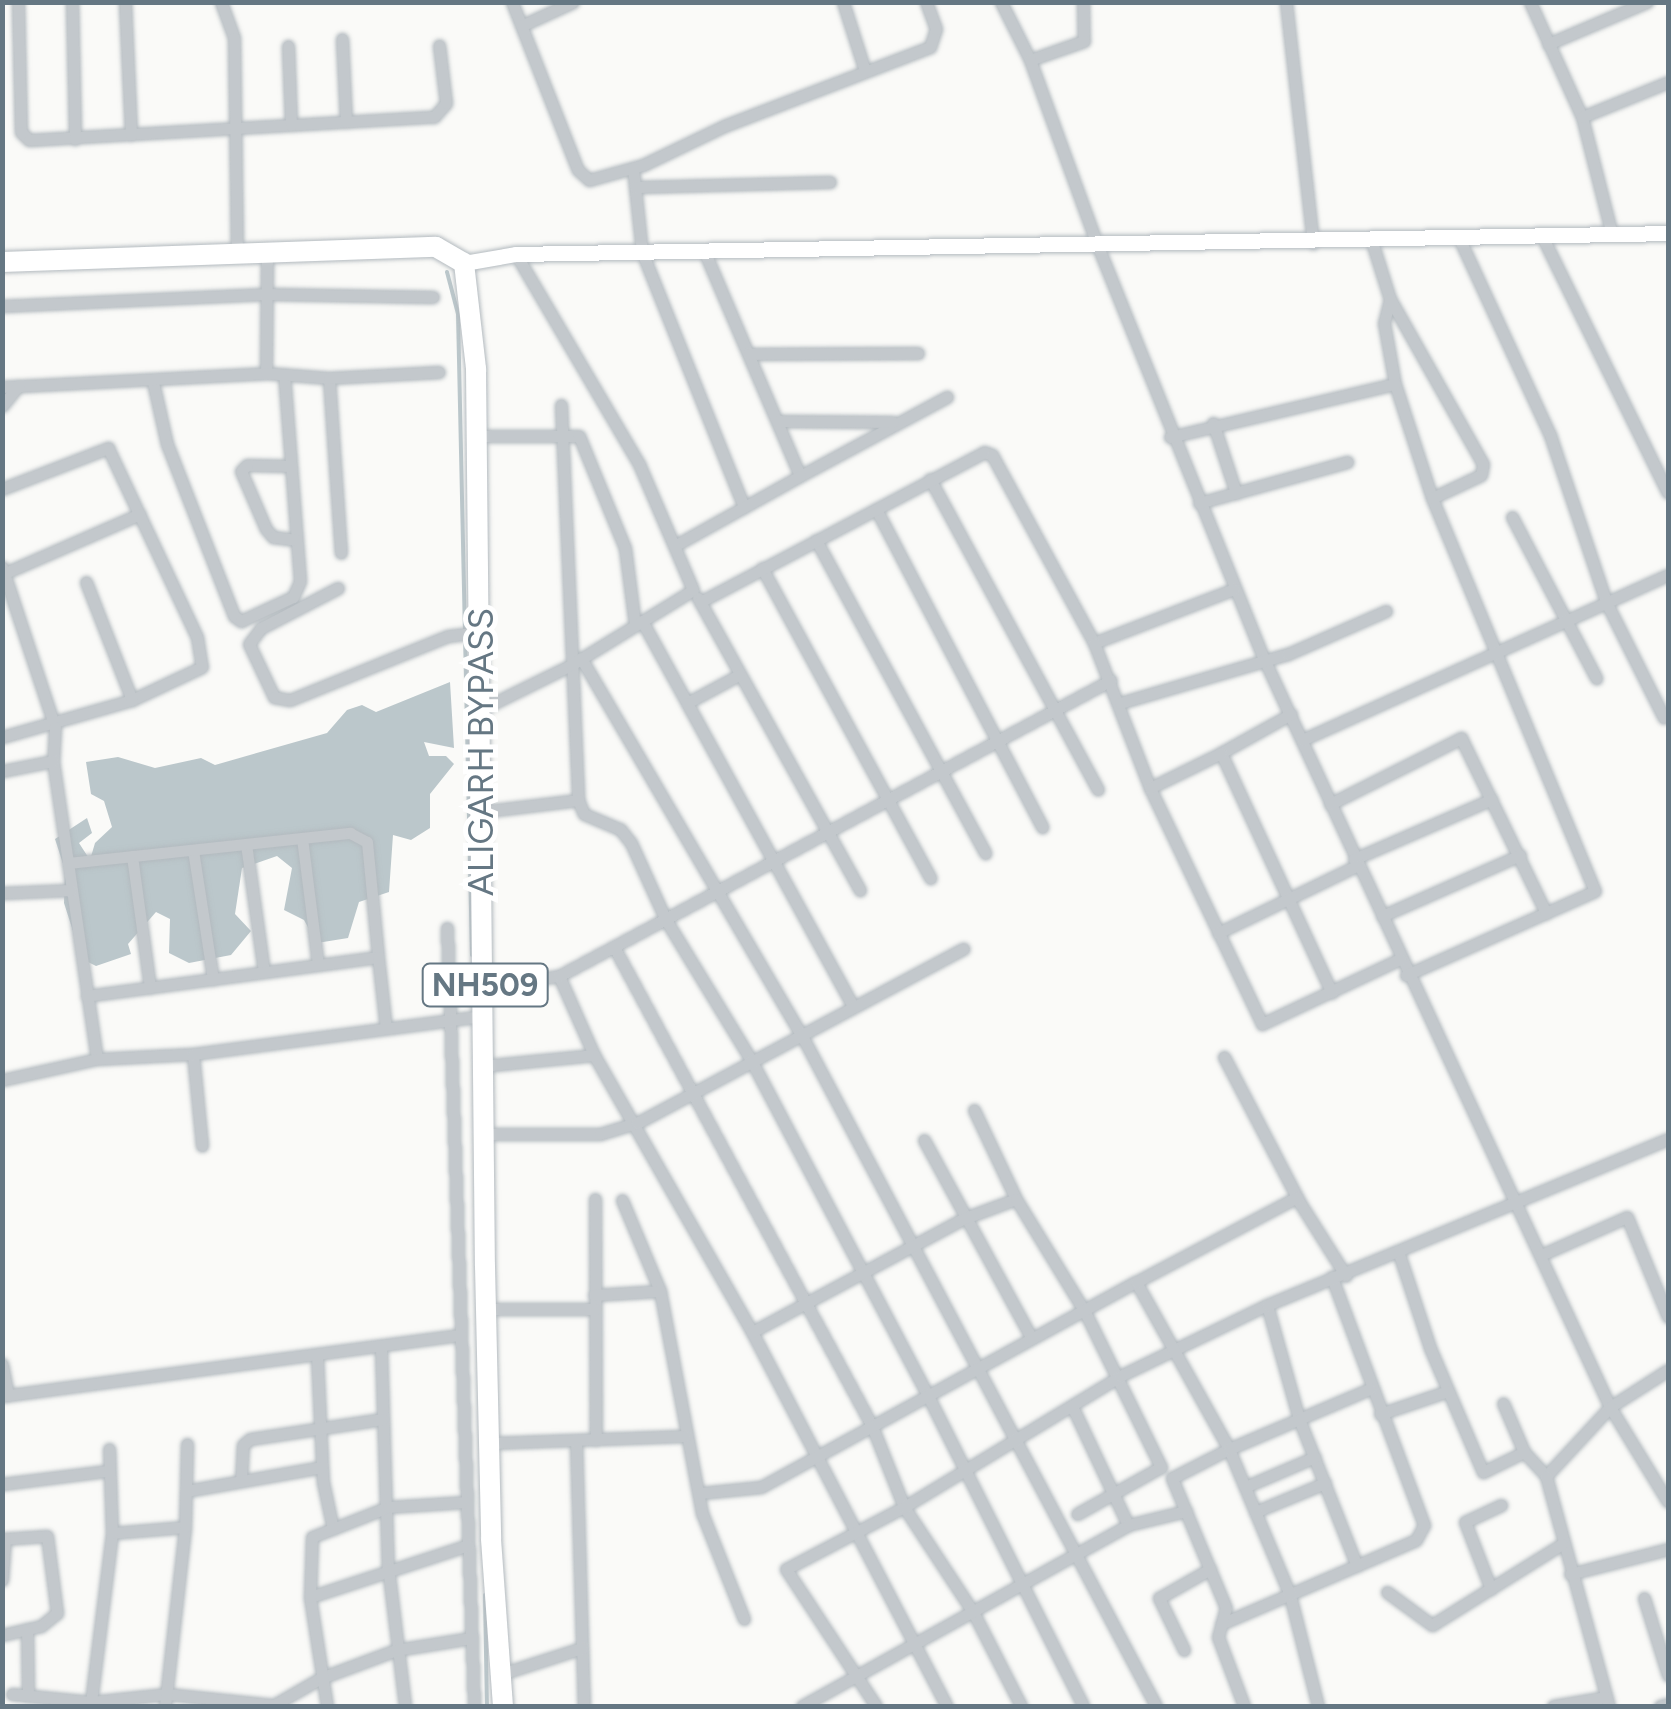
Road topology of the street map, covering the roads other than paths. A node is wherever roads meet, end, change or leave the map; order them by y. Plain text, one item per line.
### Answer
1 (18, 2) edge
2 (72, 2) edge
3 (125, 2) edge
4 (221, 2) edge
5 (512, 2) edge
6 (573, 2) edge
7 (842, 2) edge
8 (926, 2) edge
9 (1001, 2) edge
10 (1083, 2) edge
11 (1286, 2) edge
12 (1530, 2) edge
13 (1647, 2) edge
14 (522, 25) junction
15 (342, 39) dead end
16 (1548, 44) junction
17 (288, 46) dead end
18 (439, 46) dead end
19 (1030, 60) junction
20 (865, 71) junction
21 (1668, 82) edge
22 (1582, 117) junction
23 (346, 122) junction
24 (291, 125) junction
25 (239, 130) junction
26 (132, 134) junction
27 (76, 139) junction
28 (633, 168) junction
29 (830, 182) dead end
30 (635, 186) junction
31 (1668, 233) edge
32 (1541, 234) junction
33 (1612, 235) junction
34 (1459, 238) junction
35 (1313, 242) junction
36 (1372, 242) junction
37 (1097, 244) junction
38 (642, 252) junction
39 (704, 252) junction
40 (516, 254) junction
41 (236, 255) junction
42 (2, 262) edge
43 (464, 263) junction
44 (268, 266) junction
45 (267, 294) junction
46 (433, 297) dead end
47 (1390, 299) junction
48 (2, 306) edge
49 (918, 353) dead end
50 (749, 354) junction
51 (439, 372) dead end
52 (266, 373) junction
53 (284, 376) junction
54 (329, 378) junction
55 (153, 382) junction
56 (1395, 384) junction
57 (2, 386) edge
58 (18, 386) junction
59 (947, 397) dead end
60 (2, 406) edge
61 (562, 406) dead end
62 (777, 421) junction
63 (894, 422) junction
64 (1213, 424) junction
65 (563, 433) junction
66 (477, 436) junction
67 (1170, 436) junction
68 (1347, 462) dead end
69 (292, 466) junction
70 (800, 476) junction
71 (930, 480) junction
72 (2, 488) edge
73 (1236, 493) junction
74 (1668, 493) edge
75 (1432, 498) junction
76 (1199, 503) junction
77 (744, 507) junction
78 (876, 509) junction
79 (140, 514) junction
80 (1512, 518) dead end
81 (297, 540) junction
82 (816, 540) junction
83 (676, 545) junction
84 (341, 553) dead end
85 (762, 568) junction
86 (4, 570) edge
87 (1668, 575) edge
88 (86, 582) dead end
89 (338, 588) dead end
90 (1234, 590) junction
91 (697, 596) junction
92 (1607, 604) junction
93 (1386, 611) dead end
94 (1568, 622) junction
95 (638, 623) junction
96 (477, 632) junction
97 (1094, 643) junction
98 (1500, 651) junction
99 (1264, 659) junction
100 (576, 662) junction
101 (739, 675) junction
102 (1596, 678) dead end
103 (1111, 680) junction
104 (132, 700) junction
105 (1120, 702) junction
106 (687, 703) junction
107 (1053, 710) junction
108 (478, 711) junction
109 (1291, 714) junction
110 (1664, 718) dead end
111 (56, 727) junction
112 (2, 738) edge
113 (1302, 740) junction
114 (999, 744) junction
115 (1221, 753) junction
116 (53, 762) junction
117 (2, 771) edge
118 (942, 775) junction
119 (1150, 788) junction
120 (1098, 790) dead end
121 (1492, 799) junction
122 (578, 800) junction
123 (886, 804) junction
124 (1330, 804) junction
125 (479, 812) junction
126 (1042, 827) dead end
127 (826, 833) junction
128 (302, 838) junction
129 (246, 844) junction
130 (193, 850) junction
131 (984, 853) dead end
132 (1520, 855) junction
133 (132, 856) junction
134 (1356, 862) junction
135 (68, 863) junction
136 (774, 863) junction
137 (930, 878) dead end
138 (71, 890) junction
139 (860, 890) dead end
140 (720, 891) junction
141 (2, 894) edge
142 (1287, 901) junction
143 (1546, 913) junction
144 (1382, 916) junction
145 (666, 920) junction
146 (447, 928) dead end
147 (1218, 932) junction
148 (614, 947) junction
149 (963, 949) dead end
150 (378, 957) junction
151 (1400, 959) junction
152 (318, 965) junction
153 (264, 972) junction
154 (1406, 975) junction
155 (559, 976) junction
156 (213, 979) junction
157 (485, 987) junction
158 (150, 988) junction
159 (1332, 993) junction
160 (87, 996) junction
161 (852, 1004) junction
162 (469, 1018) junction
163 (386, 1028) junction
164 (802, 1034) junction
165 (193, 1054) junction
166 (594, 1055) junction
167 (1224, 1056) dead end
168 (97, 1059) junction
169 (751, 1060) junction
170 (482, 1066) junction
171 (2, 1080) edge
172 (693, 1090) junction
173 (974, 1110) dead end
174 (637, 1122) junction
175 (487, 1134) junction
176 (1668, 1139) edge
177 (924, 1140) dead end
178 (202, 1146) dead end
179 (1297, 1198) junction
180 (595, 1199) dead end
181 (1016, 1199) junction
182 (622, 1200) dead end
183 (1518, 1203) junction
184 (965, 1218) junction
185 (915, 1249) junction
186 (1398, 1254) junction
187 (1541, 1255) junction
188 (860, 1274) junction
189 (1339, 1276) junction
190 (1136, 1282) junction
191 (660, 1291) junction
192 (594, 1295) junction
193 (807, 1304) junction
194 (1267, 1306) junction
195 (487, 1309) junction
196 (595, 1310) junction
197 (1084, 1312) junction
198 (1668, 1317) edge
199 (752, 1332) junction
200 (461, 1335) junction
201 (1030, 1335) junction
202 (380, 1349) junction
203 (1172, 1352) junction
204 (317, 1357) junction
205 (2, 1364) edge
206 (978, 1364) junction
207 (1667, 1375) edge
208 (1120, 1376) junction
209 (1370, 1389) junction
210 (1448, 1391) junction
211 (927, 1394) junction
212 (5, 1396) edge
213 (1503, 1403) dead end
214 (1072, 1406) junction
215 (1610, 1407) junction
216 (1380, 1414) junction
217 (382, 1419) junction
218 (1300, 1419) junction
219 (321, 1426) junction
220 (872, 1426) junction
221 (685, 1436) junction
222 (1016, 1438) junction
223 (596, 1440) junction
224 (576, 1441) junction
225 (490, 1443) junction
226 (187, 1444) dead end
227 (1229, 1448) junction
228 (109, 1449) dead end
229 (1524, 1452) junction
230 (816, 1457) junction
231 (1314, 1457) junction
232 (322, 1467) junction
233 (964, 1467) junction
234 (1162, 1467) junction
235 (107, 1471) junction
236 (1546, 1476) junction
237 (1172, 1478) junction
238 (242, 1481) junction
239 (1325, 1483) junction
240 (2, 1484) edge
241 (1245, 1487) junction
242 (186, 1491) junction
243 (1114, 1492) junction
244 (701, 1493) junction
245 (466, 1502) junction
246 (1668, 1502) edge
247 (1501, 1505) dead end
248 (388, 1507) junction
249 (904, 1507) junction
250 (1186, 1511) junction
251 (1256, 1512) junction
252 (1077, 1514) dead end
253 (1128, 1525) junction
254 (185, 1527) junction
255 (332, 1530) junction
256 (112, 1533) junction
257 (854, 1534) junction
258 (4, 1539) edge
259 (1562, 1544) junction
260 (468, 1545) junction
261 (1668, 1549) edge
262 (1073, 1556) junction
263 (1357, 1566) junction
264 (388, 1567) junction
265 (1210, 1570) junction
266 (1570, 1574) junction
267 (2, 1580) edge
268 (1019, 1583) junction
269 (1491, 1588) junction
270 (1386, 1592) dead end
271 (1290, 1594) junction
272 (310, 1596) junction
273 (1644, 1598) dead end
274 (1226, 1608) junction
275 (973, 1612) junction
276 (1237, 1618) junction
277 (744, 1619) dead end
278 (1221, 1624) junction
279 (27, 1629) junction
280 (2, 1635) edge
281 (472, 1638) junction
282 (916, 1644) junction
283 (582, 1648) junction
284 (396, 1650) junction
285 (1184, 1650) dead end
286 (501, 1674) junction
287 (1668, 1675) edge
288 (320, 1678) junction
289 (860, 1678) junction
290 (12, 1694) dead end
291 (28, 1696) junction
292 (166, 1700) edge
293 (90, 1702) junction
294 (1607, 1702) edge
295 (1668, 1704) edge
296 (327, 1706) edge
297 (405, 1706) edge
298 (474, 1706) edge
299 (503, 1706) edge
300 (584, 1706) edge
301 (802, 1706) edge
302 (876, 1706) edge
303 (947, 1706) edge
304 (1020, 1706) edge
305 (1083, 1706) edge
306 (1156, 1706) edge
307 (1244, 1706) edge
308 (1318, 1706) edge
309 (1553, 1706) edge
310 (1660, 1706) edge

1 - 27 street
2 - 27 street
3 - 26 street
4 - 25 street
5 - 14 street
6 - 14 street
7 - 20 street
8 - 20 street
9 - 19 street
10 - 19 street
11 - 35 street
12 - 16 street
13 - 16 street
14 - 28 street
15 - 23 street
16 - 22 street
17 - 24 street
18 - 23 street
19 - 37 street
20 - 28 street
21 - 22 street
22 - 33 street
23 - 24 street
24 - 25 street
25 - 26 street
25 - 41 street
26 - 27 street
28 - 30 street
29 - 30 street
30 - 38 street
31 - 33 street
32 - 33 street
32 - 34 street
32 - 74 street
34 - 36 street
34 - 92 street
35 - 36 street
35 - 37 street
36 - 47 street
37 - 39 street
37 - 67 street
38 - 39 street
38 - 40 street
38 - 77 street
39 - 50 street
40 - 43 street
40 - 83 street
41 - 42 highway
41 - 44 highway
43 - 44 highway
43 - 66 highway, ALIGARH BYPASS / NH509
44 - 45 street
45 - 46 street
45 - 48 street
45 - 52 street
47 - 56 street
47 - 75 street
49 - 50 street
50 - 62 street
51 - 54 street
52 - 53 street
52 - 55 street
53 - 54 street
53 - 69 street
54 - 84 street
55 - 58 street
55 - 81 street
56 - 64 street
56 - 75 street
57 - 58 street
58 - 60 street
59 - 63 street
61 - 65 street
62 - 63 street
62 - 70 street
63 - 70 street
64 - 67 street
64 - 73 street
65 - 66 street
65 - 95 street
65 - 100 street
66 - 96 highway, ALIGARH BYPASS / NH509
67 - 76 street
68 - 73 street
69 - 81 street
69 - 81 street
70 - 77 street
71 - 78 street
71 - 97 street
71 - 107 street
72 - 79 street
73 - 76 street
75 - 98 street
76 - 90 street
77 - 83 street
78 - 82 street
78 - 114 street
79 - 86 street
79 - 104 street
80 - 94 street
82 - 85 street
82 - 118 street
83 - 91 street
85 - 91 street
85 - 123 street
86 - 111 street
87 - 92 street
88 - 104 street
89 - 96 street
90 - 97 street
90 - 99 street
91 - 95 street
91 - 101 street
92 - 94 street
92 - 110 street
93 - 99 street
94 - 98 street
94 - 102 street
95 - 100 street
95 - 106 street
96 - 108 highway, ALIGARH BYPASS / NH509
97 - 103 street
98 - 113 street
98 - 143 street
99 - 105 street
99 - 109 street
100 - 108 street
100 - 122 street
100 - 140 street
101 - 106 street
101 - 127 street
103 - 105 street
103 - 107 street
104 - 111 street
105 - 119 street
106 - 136 street
107 - 114 street
107 - 120 street
108 - 125 highway, ALIGARH BYPASS / NH509
109 - 113 street
109 - 115 street
111 - 112 street
111 - 116 street
113 - 124 street
114 - 118 street
114 - 126 street
115 - 119 street
115 - 142 street
116 - 117 street
116 - 135 street
118 - 123 street
118 - 131 street
119 - 147 street
121 - 124 street
121 - 132 street
121 - 134 street
122 - 125 street
122 - 145 street
123 - 127 street
123 - 137 street
124 - 134 street
125 - 157 highway, ALIGARH BYPASS / NH509
127 - 136 street
127 - 139 street
128 - 129 street
128 - 150 street
128 - 152 street
129 - 130 street
129 - 153 street
130 - 133 street
130 - 156 street
132 - 143 street
132 - 144 street
133 - 135 street
133 - 158 street
134 - 142 street
134 - 144 street
135 - 138 street
136 - 140 street
136 - 161 street
138 - 141 street
138 - 160 street
140 - 145 street
140 - 164 street
142 - 147 street
142 - 159 street
143 - 154 street
144 - 151 street
145 - 148 street
145 - 169 street
146 - 162 street
147 - 159 street
148 - 155 street
148 - 172 street
149 - 161 street
150 - 152 street
150 - 163 street
151 - 154 street
151 - 159 street
152 - 153 street
153 - 156 street
154 - 183 street
155 - 157 street
155 - 166 street
156 - 158 street
157 - 162 highway, ALIGARH BYPASS / NH509
158 - 160 street
160 - 168 street
161 - 164 street
162 - 163 street
162 - 170 highway, ALIGARH BYPASS / NH509
162 - 200 street
163 - 165 street
164 - 169 street
164 - 185 street
165 - 168 street
165 - 178 street
166 - 170 street
166 - 174 street
167 - 179 street
168 - 171 street
169 - 172 street
169 - 188 street
170 - 175 highway, ALIGARH BYPASS / NH509
172 - 174 street
172 - 193 street
173 - 181 street
174 - 175 street
174 - 199 street
175 - 195 highway, ALIGARH BYPASS / NH509
176 - 183 street
177 - 184 street
179 - 189 street
179 - 190 street
180 - 192 street
181 - 184 street
181 - 197 street
182 - 191 street
183 - 186 street
183 - 187 street
184 - 185 street
184 - 201 street
185 - 188 street
185 - 206 street
186 - 189 street
186 - 210 street
187 - 198 street
187 - 215 street
188 - 193 street
188 - 211 street
189 - 194 street
189 - 209 street
190 - 197 street
190 - 203 street
191 - 192 street
191 - 221 street
192 - 196 street
193 - 199 street
193 - 220 street
194 - 203 street
194 - 218 street
195 - 196 street
195 - 225 highway, ALIGARH BYPASS / NH509
196 - 223 street
197 - 201 street
197 - 208 street
199 - 230 street
200 - 202 street
200 - 245 street
201 - 206 street
202 - 204 street
202 - 217 street
203 - 208 street
203 - 227 street
204 - 212 street
204 - 219 street
205 - 212 street
206 - 211 street
206 - 222 street
207 - 215 street
208 - 214 street
208 - 234 street
209 - 216 street
209 - 218 street
210 - 216 street
210 - 229 street
211 - 220 street
211 - 233 street
213 - 229 street
214 - 222 street
214 - 243 street
215 - 236 street
215 - 246 street
216 - 263 street
217 - 219 street
217 - 248 street
218 - 227 street
218 - 231 street
219 - 232 street
219 - 238 street
220 - 230 street
220 - 249 street
221 - 223 street
221 - 244 street
222 - 233 street
222 - 262 street
223 - 224 street
224 - 225 street
224 - 283 street
225 - 286 highway, ALIGARH BYPASS / NH509
226 - 242 street
227 - 237 street
227 - 241 street
228 - 235 street
229 - 236 street
230 - 244 street
230 - 257 street
231 - 239 street
231 - 241 street
232 - 238 street
232 - 255 street
233 - 249 street
233 - 268 street
234 - 237 street
234 - 243 street
235 - 240 street
235 - 256 street
236 - 259 street
237 - 250 street
238 - 242 street
239 - 251 street
239 - 263 street
241 - 251 street
242 - 254 street
243 - 252 street
243 - 253 street
244 - 277 street
245 - 248 street
245 - 260 street
247 - 269 street
248 - 255 street
248 - 264 street
249 - 257 street
249 - 275 street
250 - 253 street
250 - 265 street
251 - 271 street
253 - 262 street
254 - 256 street
254 - 292 street
255 - 272 street
256 - 293 street
257 - 282 street
257 - 289 street
258 - 267 street
258 - 279 street
259 - 266 street
259 - 269 street
260 - 264 street
260 - 281 street
261 - 266 street
262 - 268 street
262 - 306 street
263 - 271 street
264 - 272 street
264 - 284 street
265 - 274 street
265 - 285 street
266 - 294 street
268 - 275 street
268 - 305 street
269 - 270 street
271 - 276 street
271 - 308 street
272 - 288 street
273 - 287 street
274 - 276 street
274 - 278 street
275 - 282 street
275 - 304 street
276 - 278 street
278 - 307 street
279 - 280 street
279 - 291 street
281 - 284 street
281 - 298 street
282 - 289 street
282 - 303 street
283 - 286 street
283 - 300 street
284 - 288 street
284 - 297 street
286 - 299 highway, ALIGARH BYPASS / NH509
288 - 292 street
288 - 296 street
289 - 301 street
289 - 302 street
290 - 291 street
291 - 293 street
292 - 293 street
294 - 309 street
295 - 310 street

